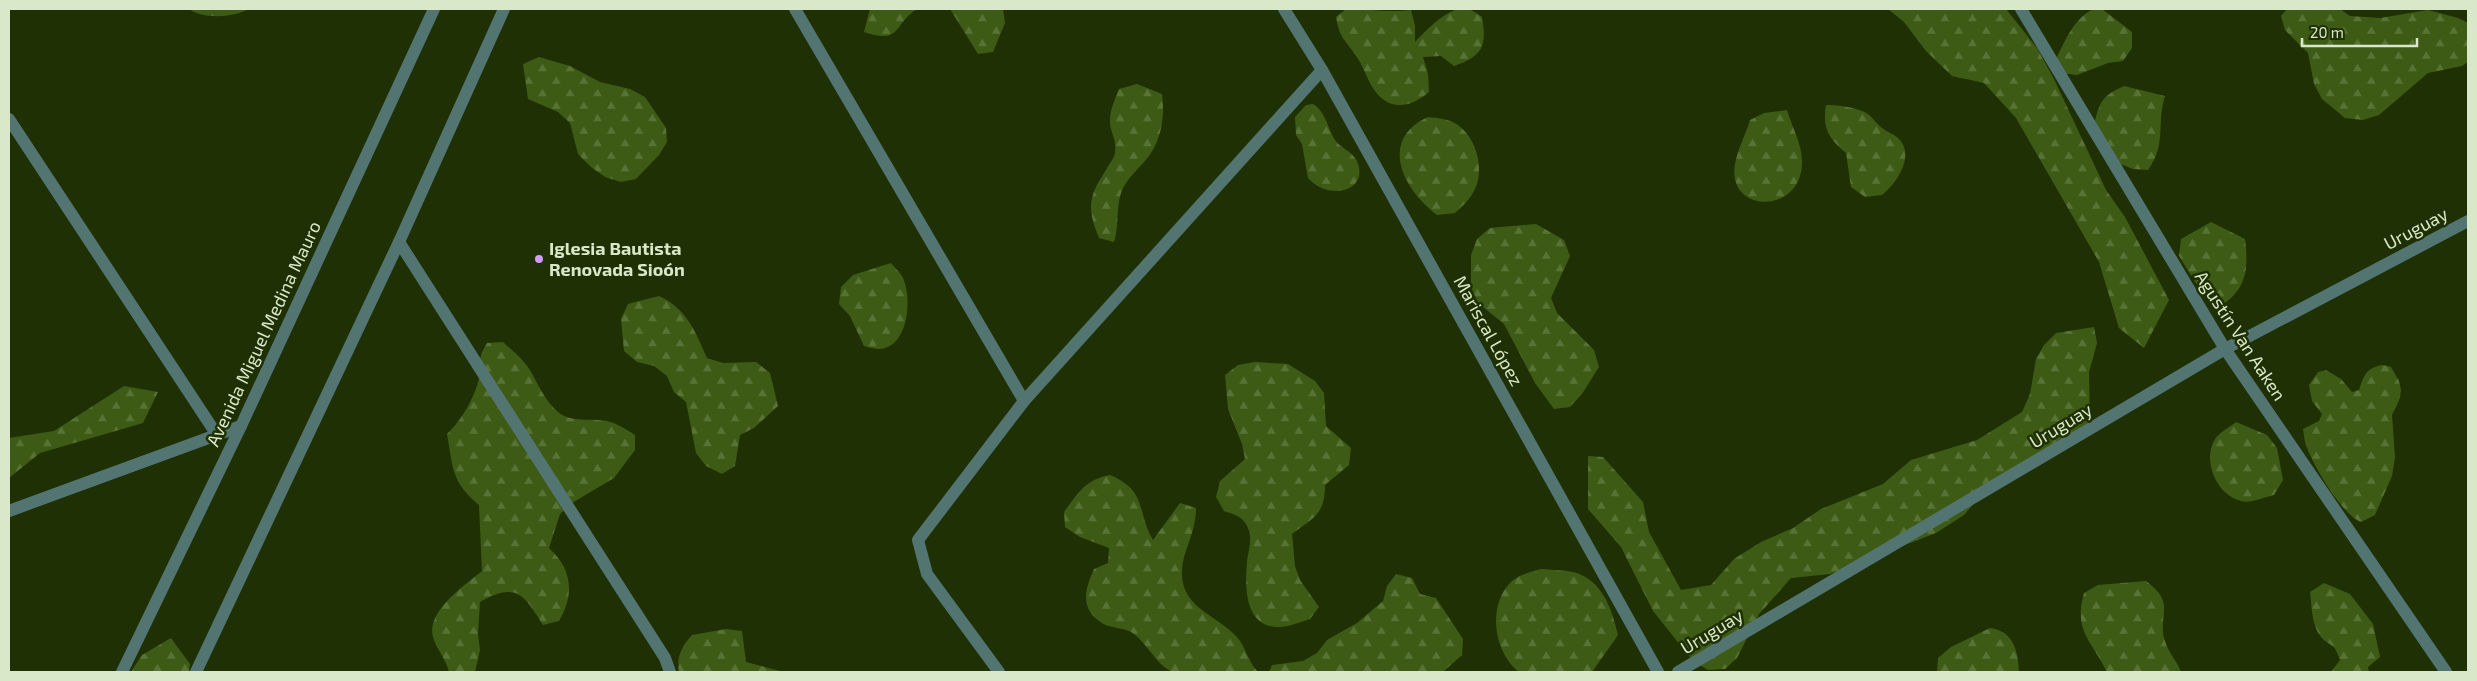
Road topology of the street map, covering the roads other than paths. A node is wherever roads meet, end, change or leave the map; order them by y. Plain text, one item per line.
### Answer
1 (434, 9) edge
2 (504, 9) edge
3 (795, 9) edge
4 (1284, 9) edge
5 (2020, 9) edge
6 (1322, 70) junction
7 (9, 119) edge
8 (2468, 221) edge
9 (399, 242) junction
10 (2225, 350) junction
11 (1024, 401) junction
12 (241, 426) junction
13 (218, 435) junction
14 (9, 511) edge
15 (122, 672) edge
16 (196, 672) edge
17 (670, 672) edge
18 (998, 672) edge
19 (1658, 672) edge
20 (1678, 672) edge
21 (2446, 672) edge

1 - 12 street, Avenida Miguel Medina Mauro
2 - 9 street
3 - 11 street
4 - 6 street, Mariscal López
5 - 10 street, Agustín Van Aaken
6 - 11 street
6 - 19 street, Mariscal López
7 - 13 street
8 - 10 street, Uruguay
9 - 16 street
9 - 17 street
10 - 20 street, Uruguay
10 - 21 street, Agustín Van Aaken
11 - 18 street
12 - 13 street
12 - 15 street, Avenida Miguel Medina Mauro
13 - 14 street

